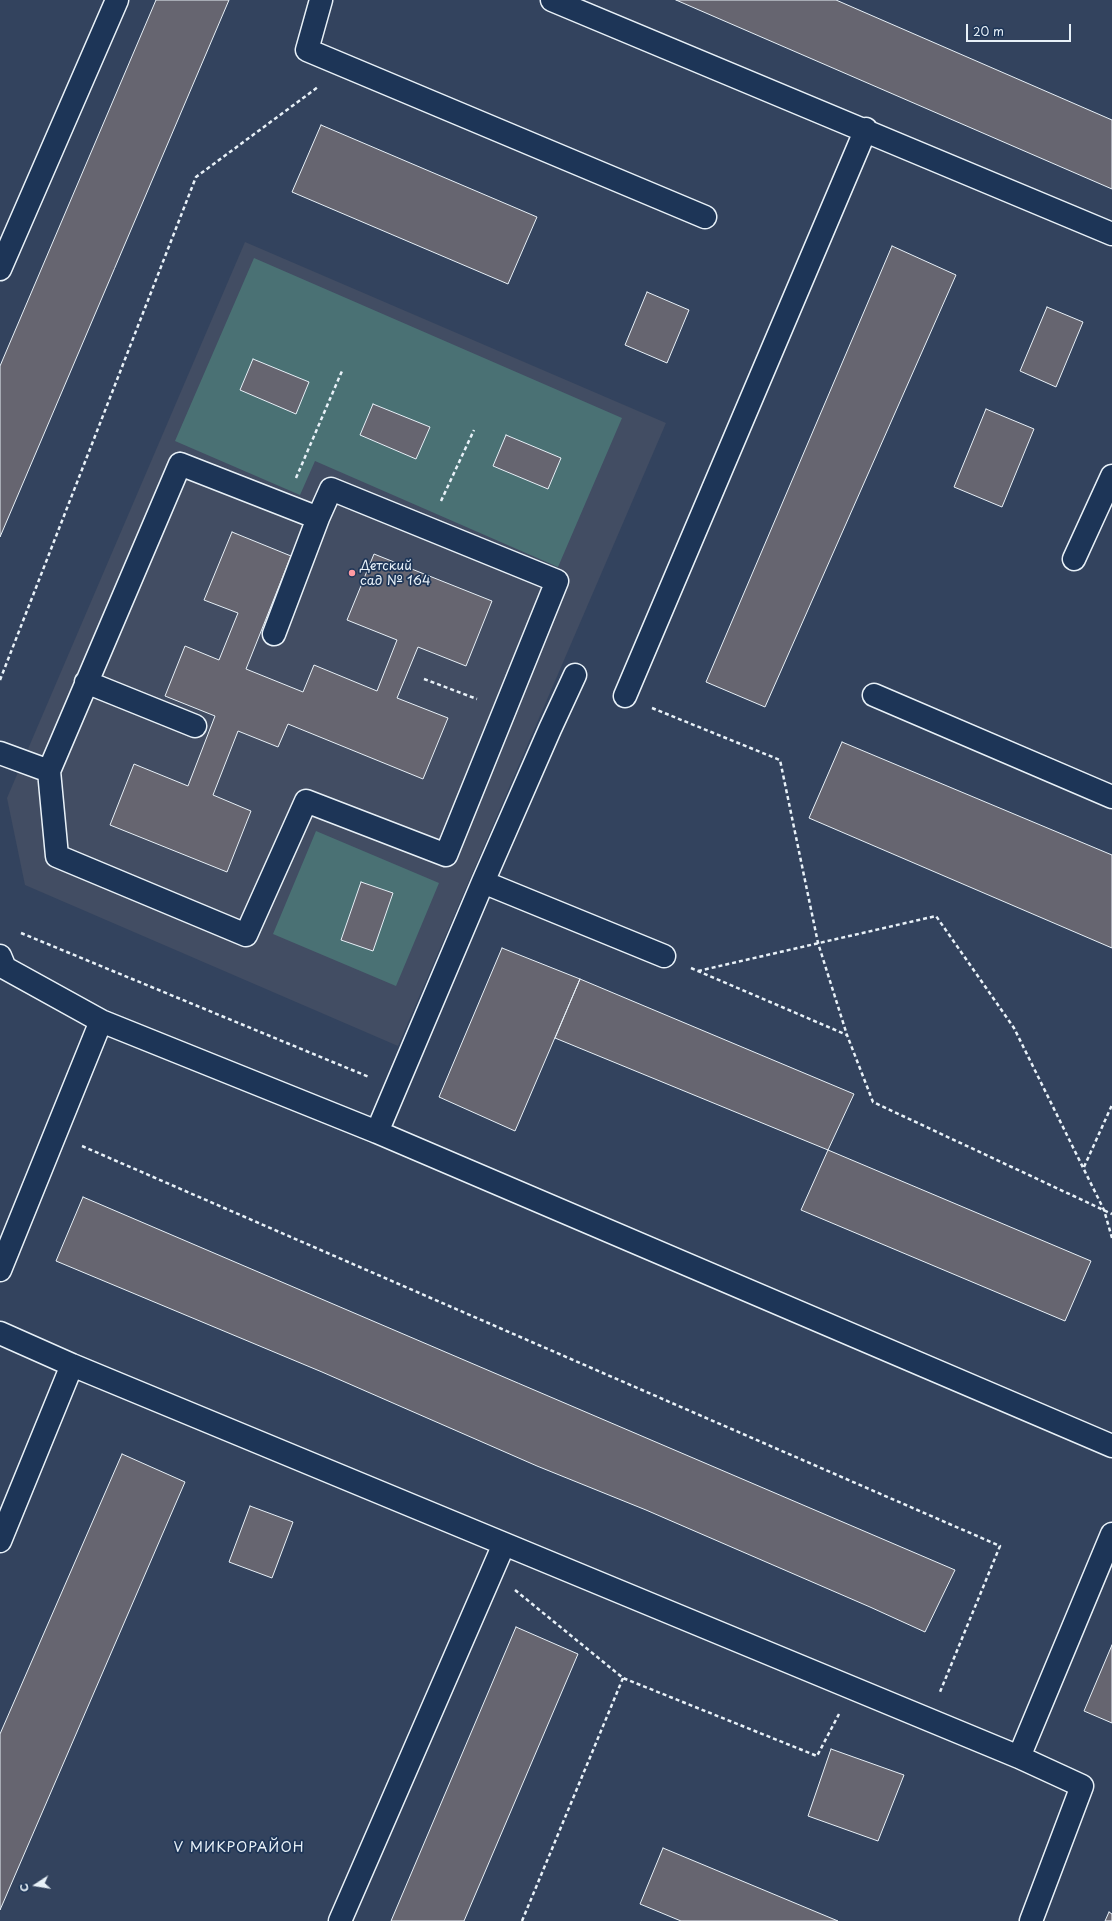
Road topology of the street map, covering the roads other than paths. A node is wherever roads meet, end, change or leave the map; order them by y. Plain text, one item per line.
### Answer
1 (117, 0) edge
2 (321, 0) edge
3 (552, 0) edge
4 (866, 130) junction
5 (705, 217) dead end
6 (1112, 234) edge
7 (0, 269) edge
8 (1112, 476) edge
9 (318, 518) junction
10 (1074, 559) dead end
11 (274, 634) dead end
12 (575, 675) dead end
13 (86, 682) junction
14 (874, 694) dead end
15 (625, 696) road end
16 (196, 726) dead end
17 (0, 753) edge
18 (49, 771) junction
19 (1112, 797) edge
20 (483, 882) junction
21 (0, 956) edge
22 (664, 956) road end
23 (101, 1021) junction
24 (377, 1132) junction
25 (0, 1270) edge
26 (0, 1333) edge
27 (72, 1365) junction
28 (1112, 1446) edge
29 (1112, 1534) edge
30 (0, 1541) edge
31 (504, 1544) junction
32 (1019, 1757) junction
33 (340, 1921) edge
34 (1031, 1921) edge

1 - 7 lane
2 - 5 lane
3 - 4 lane
4 - 6 lane
4 - 15 lane
8 - 10 lane
9 - 11 lane
9 - 13 lane
9 - 18 lane
12 - 20 lane
13 - 16 lane
13 - 18 lane
14 - 19 lane
17 - 18 lane
20 - 22 lane
20 - 24 lane
21 - 23 lane
23 - 24 lane
23 - 25 lane
24 - 28 lane
26 - 27 lane
27 - 30 lane
27 - 31 lane
29 - 32 lane
31 - 32 lane
31 - 33 lane
32 - 34 lane

